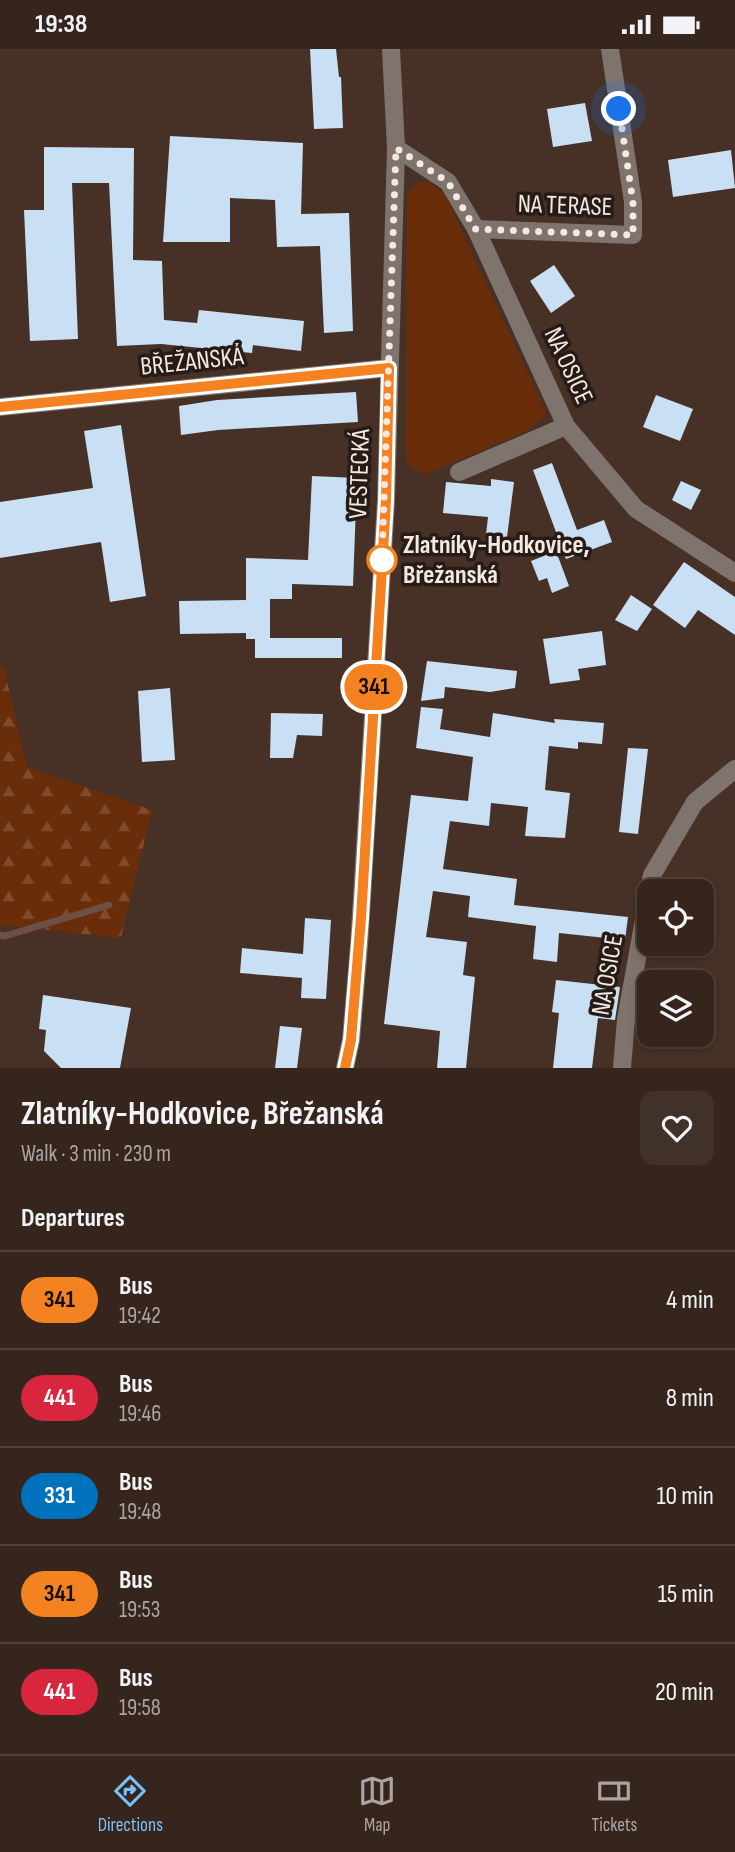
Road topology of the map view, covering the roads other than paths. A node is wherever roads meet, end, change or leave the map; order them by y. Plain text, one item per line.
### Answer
1 (391, 49) edge
2 (610, 49) edge
3 (396, 148) junction
4 (475, 229) junction
5 (389, 368) junction
6 (0, 407) edge
7 (566, 426) junction
8 (459, 472) dead end
9 (735, 573) edge
10 (735, 769) edge
11 (651, 879) edge
12 (637, 956) edge
13 (345, 1068) edge
14 (622, 1068) edge

1 - 3 street, VESTECKÁ
2 - 4 street, NA TERASE
3 - 4 street, NA OSICE
3 - 5 street, VESTECKÁ
4 - 7 street, NA OSICE
5 - 6 street, BŘEŽANSKÁ
5 - 13 street, VESTECKÁ
7 - 8 street
7 - 9 street, NA OSICE
10 - 11 street, NA OSICE
12 - 14 street, NA OSICE

